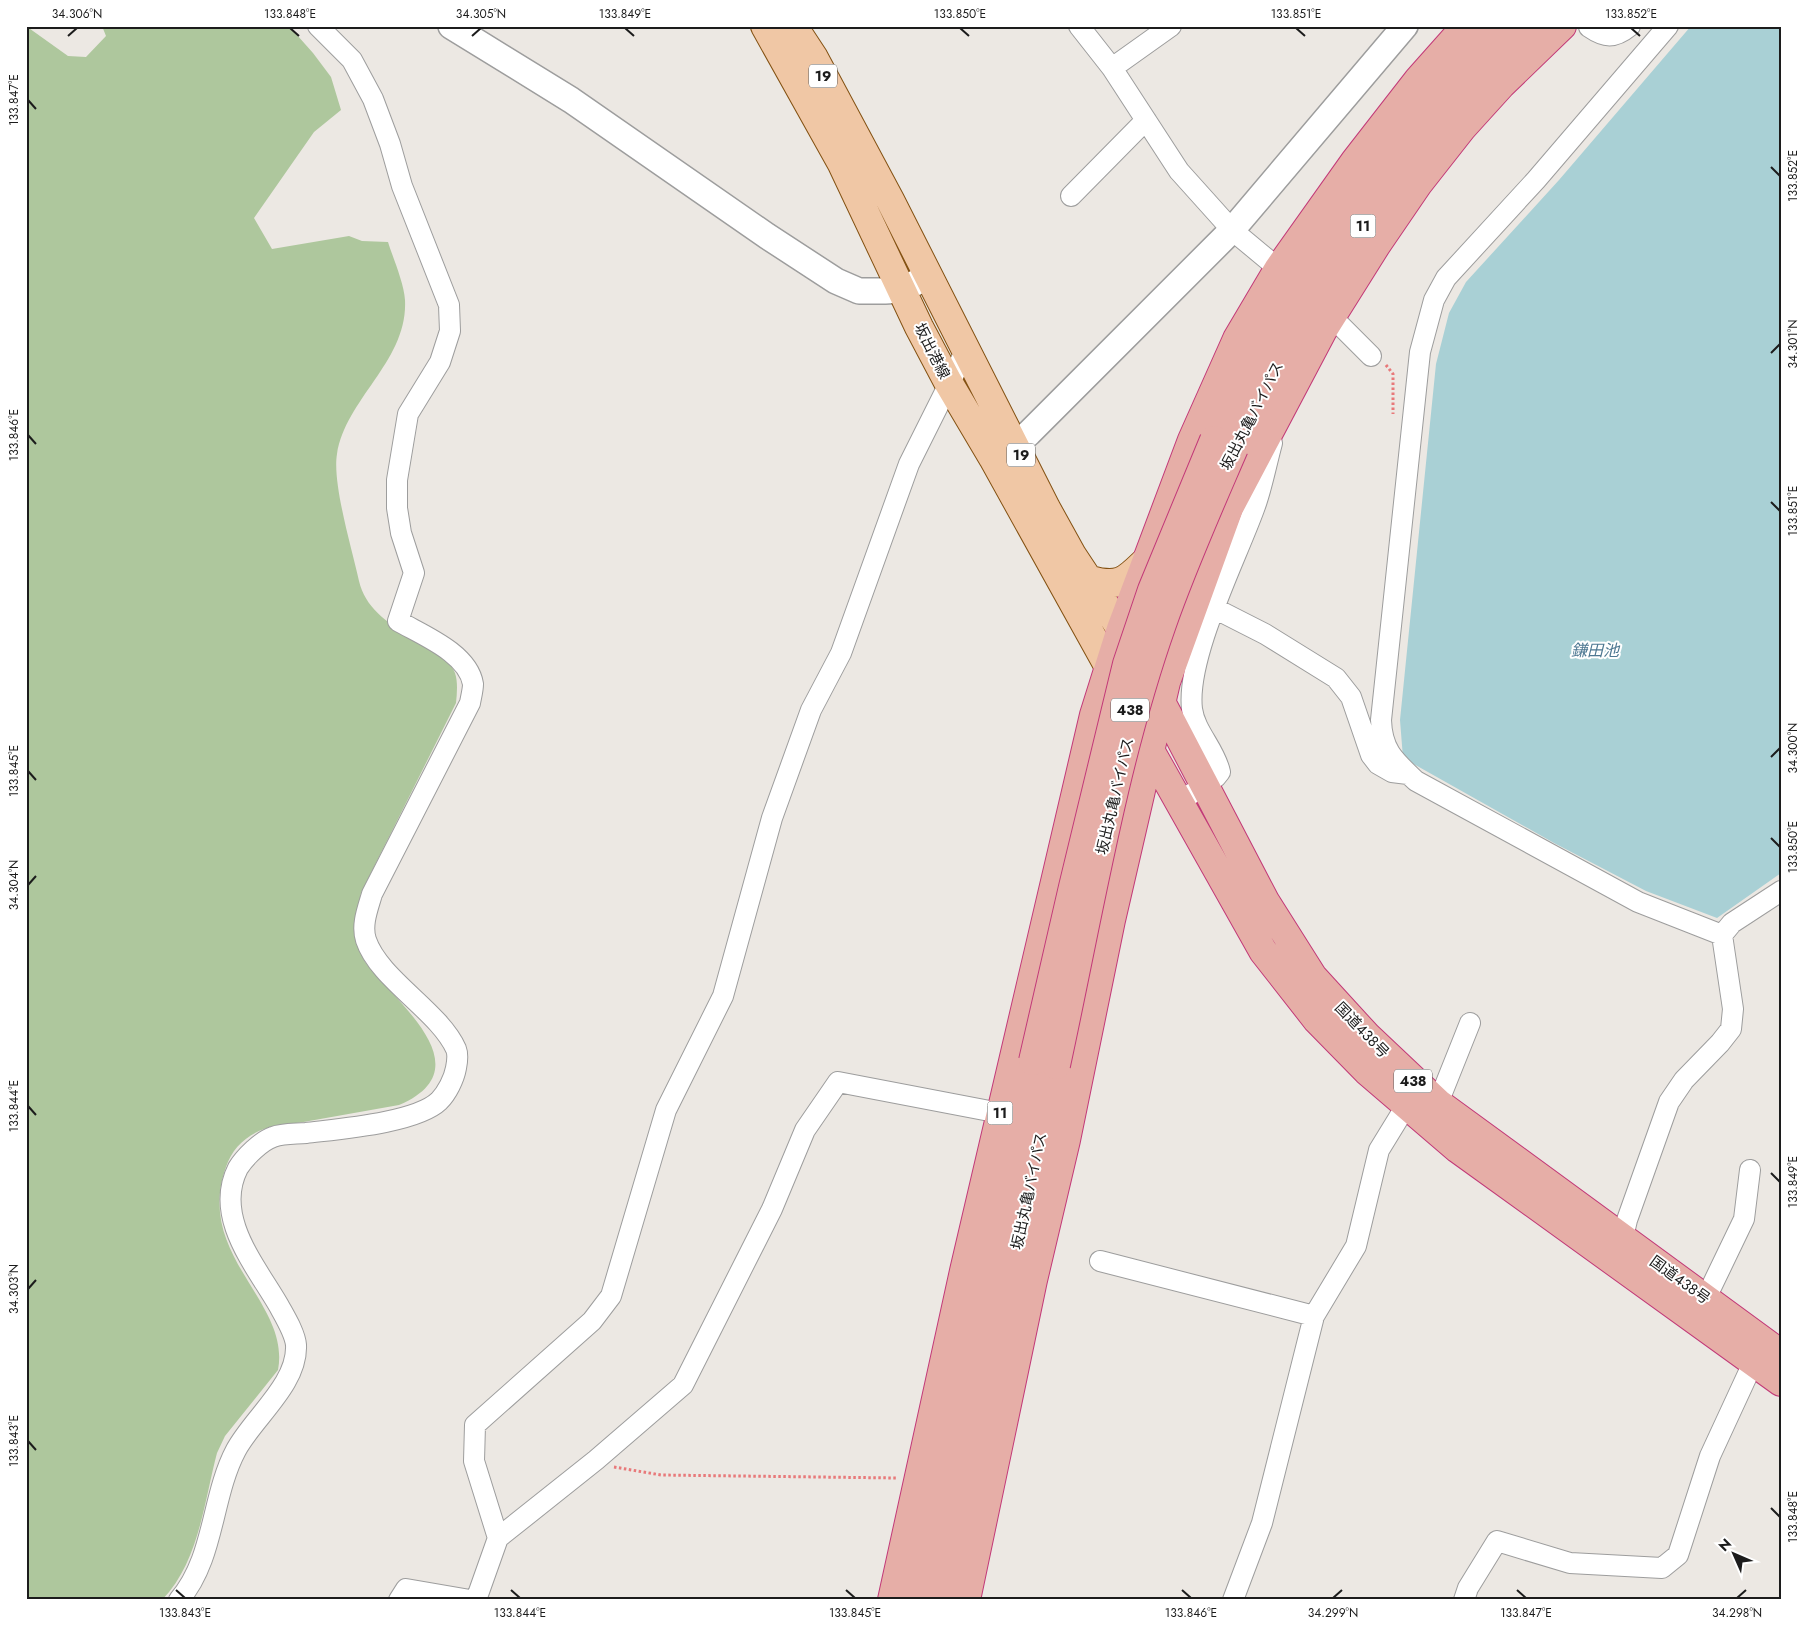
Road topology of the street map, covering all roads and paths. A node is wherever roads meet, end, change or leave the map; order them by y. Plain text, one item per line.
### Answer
1 (318, 26) edge
2 (450, 26) edge
3 (765, 26) edge
4 (793, 26) edge
5 (1078, 26) edge
6 (1171, 26) edge
7 (1405, 26) edge
8 (1466, 26) edge
9 (1492, 26) edge
10 (1525, 26) edge
11 (1562, 26) edge
12 (1630, 26) edge
13 (1668, 26) edge
14 (1589, 27) edge
15 (1112, 68) junction
16 (1146, 120) junction
17 (1071, 196) dead end
18 (1232, 230) junction
19 (1282, 271) junction
20 (928, 277) junction
21 (901, 290) junction
22 (1327, 312) junction
23 (966, 350) junction
24 (1371, 356) dead end
25 (948, 382) junction
26 (1273, 441) dead end
27 (1224, 444) junction
28 (1004, 452) junction
29 (1147, 560) junction
30 (1090, 580) junction
31 (1206, 604) junction
32 (1121, 629) junction
33 (1110, 669) junction
34 (1162, 702) junction
35 (1150, 750) junction
36 (1408, 774) junction
37 (1203, 786) junction
38 (1178, 803) junction
39 (1136, 816) junction
40 (1195, 831) junction
41 (1781, 891) edge
42 (1722, 935) junction
43 (1470, 1023) dead end
44 (1045, 1063) junction
45 (1438, 1103) junction
46 (1406, 1106) junction
47 (1000, 1113) junction
48 (1750, 1170) dead end
49 (1620, 1251) junction
50 (1100, 1261) dead end
51 (1706, 1298) junction
52 (1314, 1316) junction
53 (1767, 1353) edge
54 (1781, 1382) edge
55 (596, 1460) junction
56 (917, 1478) junction
57 (498, 1538) junction
58 (179, 1600) edge
59 (399, 1600) edge
60 (470, 1600) edge
61 (476, 1600) edge
62 (892, 1600) edge
63 (916, 1600) edge
64 (940, 1600) edge
65 (966, 1600) edge
66 (1234, 1600) edge
67 (1464, 1600) edge

1 - 58 street
2 - 21 street
3 - 21 main road, 坂出港線 / 19
4 - 20 main road, 坂出港線 / 19
5 - 15 street
6 - 15 street
7 - 18 street
8 - 19 highway
9 - 27 highway, 坂出丸亀バイパス / 11
10 - 27 highway, 坂出丸亀バイパス / 11
11 - 22 highway
12 - 14 street
13 - 36 street
15 - 16 street
16 - 17 street
16 - 18 street
18 - 19 street
18 - 28 street
19 - 29 highway
20 - 21 street
20 - 23 main road, 坂出港線 / 19
21 - 25 main road, 坂出港線 / 19
22 - 24 street
22 - 31 highway
23 - 25 street
23 - 28 main road, 坂出港線 / 19
25 - 28 main road, 坂出港線 / 19
25 - 57 street
26 - 31 street
27 - 44 highway, 坂出丸亀バイパス / 11, bridge
28 - 30 main road, 坂出港線 / 19
28 - 33 main road, 坂出港線 / 19
29 - 30 main road
29 - 32 highway
30 - 32 main road, 坂出港線 / 19
31 - 34 highway
31 - 36 street
31 - 37 street
32 - 33 highway, 11
32 - 34 highway, 国道438号 / 438
33 - 35 highway, 国道438号 / 438
33 - 47 highway, 11
34 - 35 highway
34 - 37 highway, 国道438号 / 438
35 - 38 highway, 国道438号 / 438
35 - 39 highway
36 - 42 street
37 - 38 street
37 - 45 highway, 国道438号 / 438
38 - 40 highway, 国道438号 / 438
39 - 40 highway
39 - 65 highway
40 - 46 highway, 国道438号 / 438
41 - 42 street
42 - 49 street
43 - 45 street
44 - 63 highway, 坂出丸亀バイパス / 11
44 - 64 highway, 坂出丸亀バイパス / 11
45 - 49 highway, 国道438号 / 438
46 - 49 highway, 国道438号 / 438
46 - 52 street
47 - 55 street
47 - 56 highway, 11
48 - 51 street
49 - 51 highway, 国道438号 / 438
49 - 53 highway, 国道438号 / 438
50 - 52 street
51 - 53 highway, 国道438号 / 438
52 - 66 street
53 - 54 highway, 国道438号 / 438
53 - 67 street
55 - 56 path
55 - 57 street
56 - 62 highway, 11
57 - 61 street
59 - 60 street

